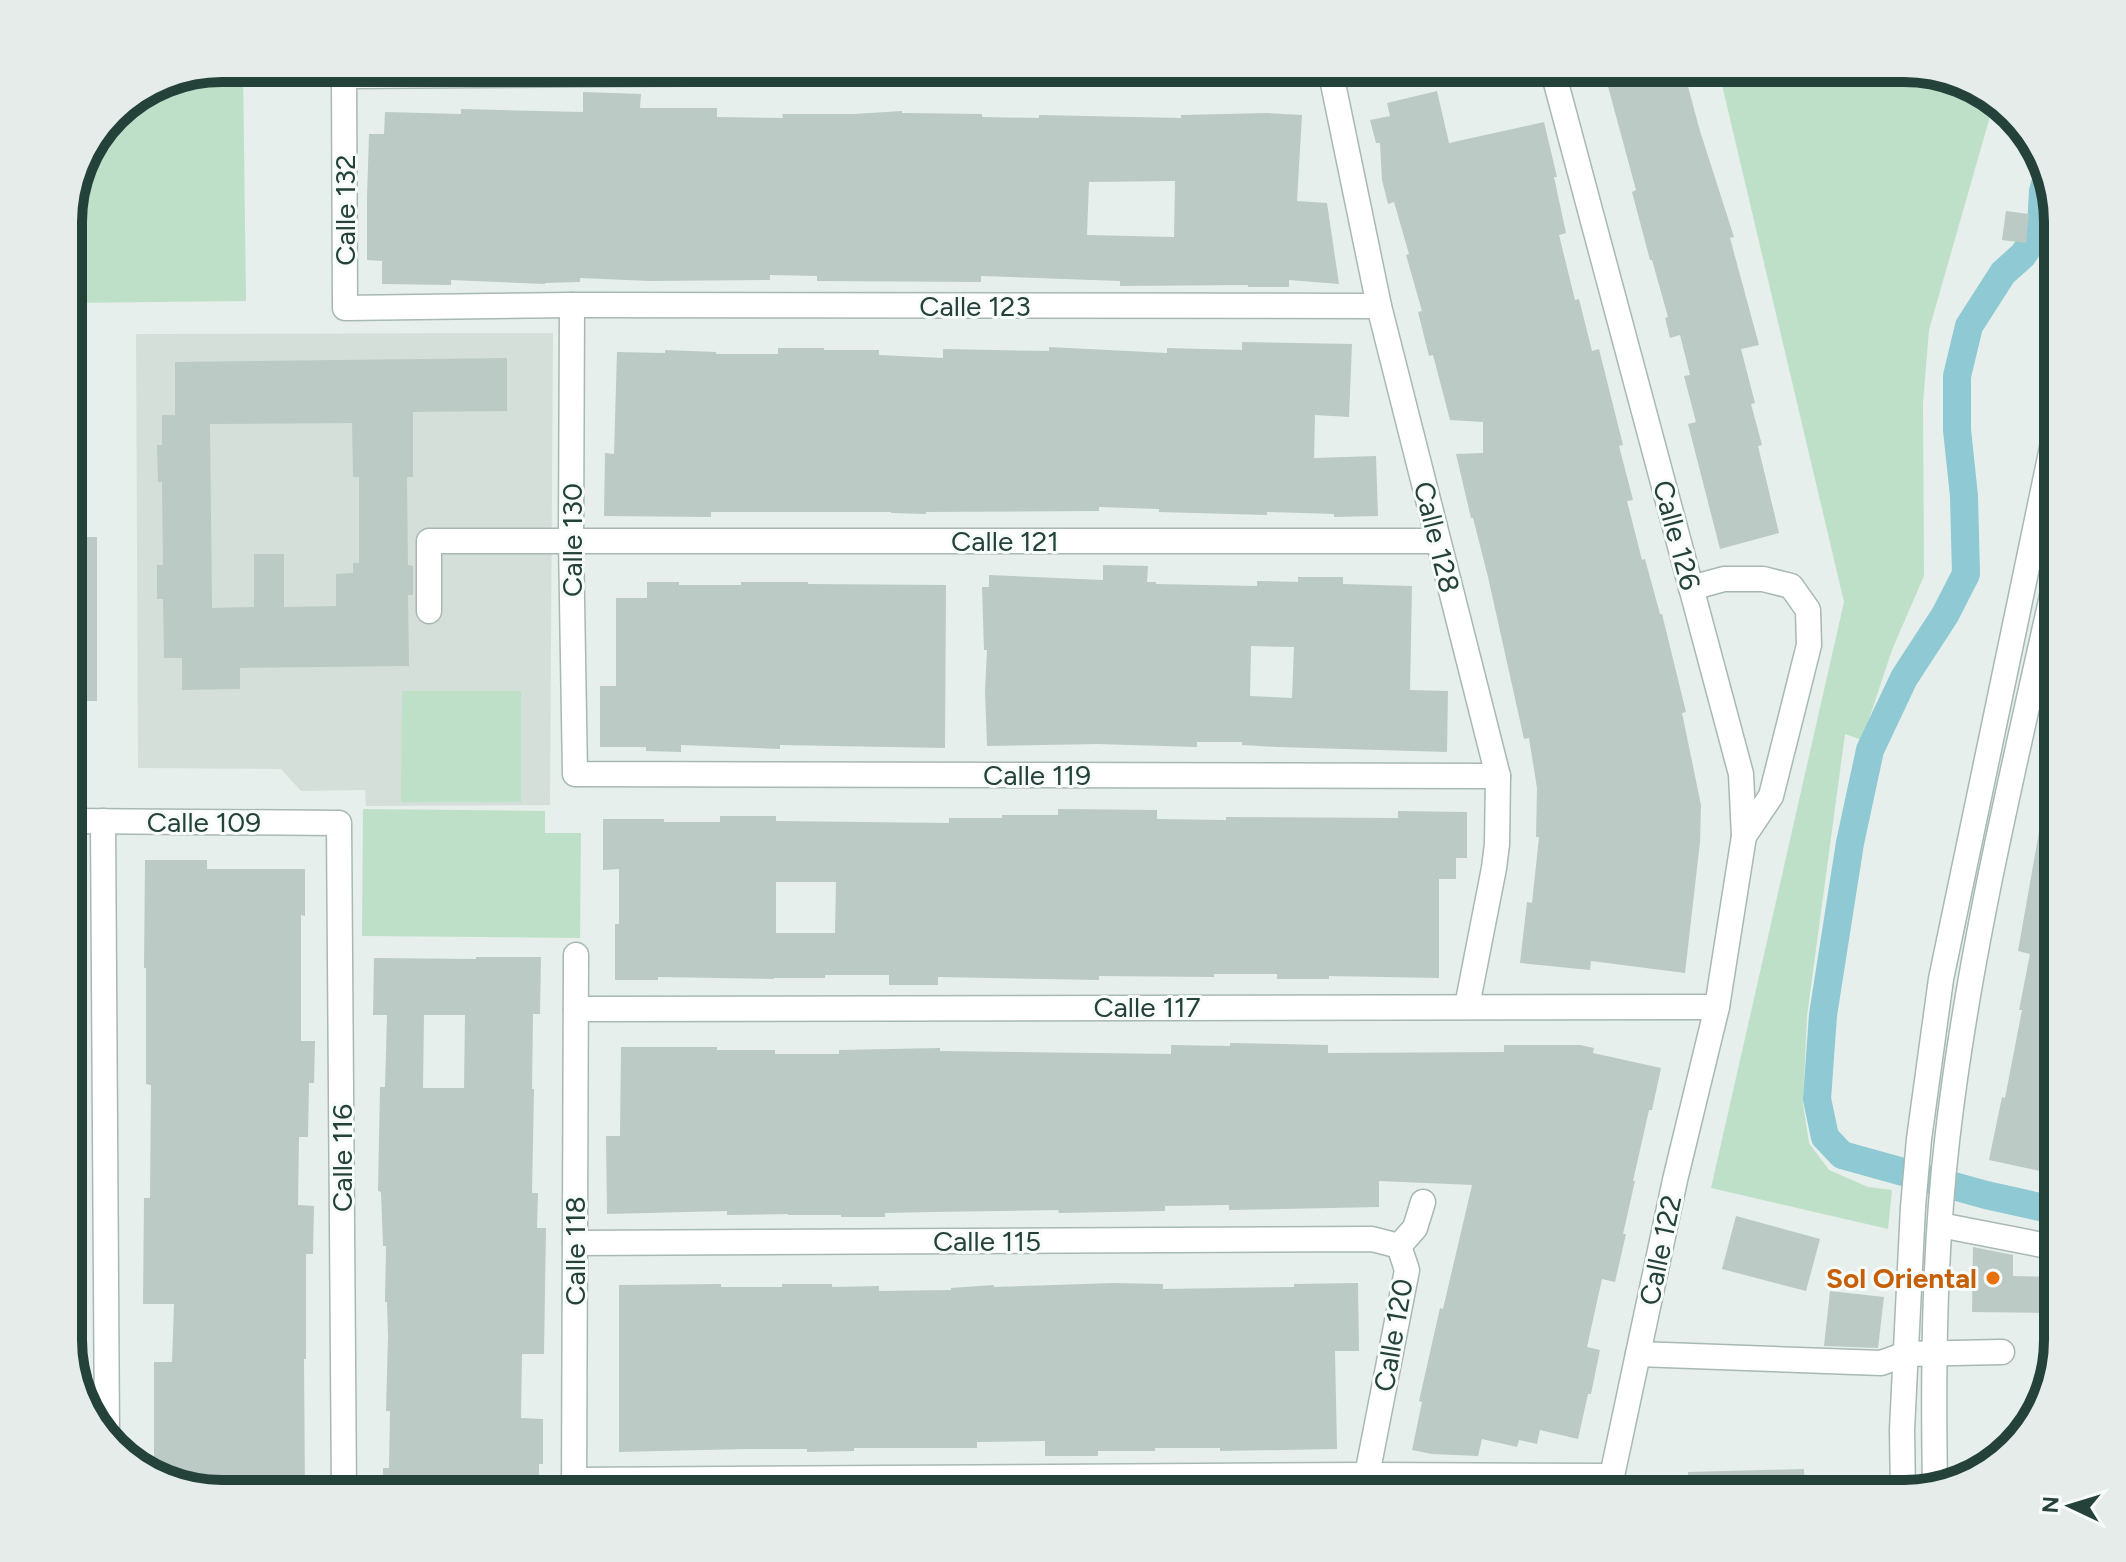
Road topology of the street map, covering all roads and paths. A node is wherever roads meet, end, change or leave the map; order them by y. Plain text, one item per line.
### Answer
1 (344, 82) edge
2 (1333, 82) edge
3 (1555, 82) edge
4 (572, 305) junction
5 (1379, 306) junction
6 (2044, 488) edge
7 (571, 541) junction
8 (1438, 541) junction
9 (1691, 588) junction
10 (429, 611) dead end
11 (2010, 656) junction
12 (2044, 663) edge
13 (2044, 679) edge
14 (575, 774) joint
15 (1498, 776) junction
16 (82, 821) edge
17 (103, 821) junction
18 (339, 823) joint
19 (1744, 836) junction
20 (576, 955) dead end
21 (1467, 1006) junction
22 (1717, 1007) junction
23 (576, 1009) junction
24 (1423, 1202) dead end
25 (1940, 1219) junction
26 (575, 1243) junction
27 (2044, 1245) edge
28 (1399, 1246) junction
29 (2002, 1352) dead end
30 (1934, 1353) junction
31 (1638, 1354) junction
32 (1906, 1354) junction
33 (107, 1418) edge
34 (1935, 1476) edge
35 (344, 1480) edge
36 (574, 1480) edge
37 (1367, 1480) edge
38 (1612, 1480) edge
39 (1903, 1480) edge

1 - 4 street, Calle 132
2 - 5 street, Calle 128
3 - 9 street, Calle 126
4 - 5 street, Calle 123
4 - 7 street, Calle 130
5 - 8 street, Calle 128
6 - 11 street
7 - 8 street, Calle 121
7 - 10 street, Calle 121
7 - 14 street, Calle 130
8 - 15 street, Calle 128
9 - 19 street, Calle 126
9 - 19 street
11 - 12 street
11 - 32 street
13 - 25 street
14 - 15 street, Calle 119
15 - 21 street, Calle 128
16 - 17 street, Calle 109
17 - 18 street, Calle 109
17 - 33 street
18 - 35 street, Calle 116
19 - 22 street, Calle 126
20 - 23 street
21 - 22 street, Calle 117
21 - 23 street, Calle 117
22 - 31 street, Calle 122
23 - 26 street, Calle 118
24 - 28 street, Calle 120
25 - 27 street
25 - 30 street
26 - 28 street, Calle 115
26 - 36 street, Calle 118
28 - 37 street, Calle 120
29 - 30 street
30 - 32 street
30 - 34 street
31 - 32 street
31 - 38 street, Calle 122
32 - 39 street

